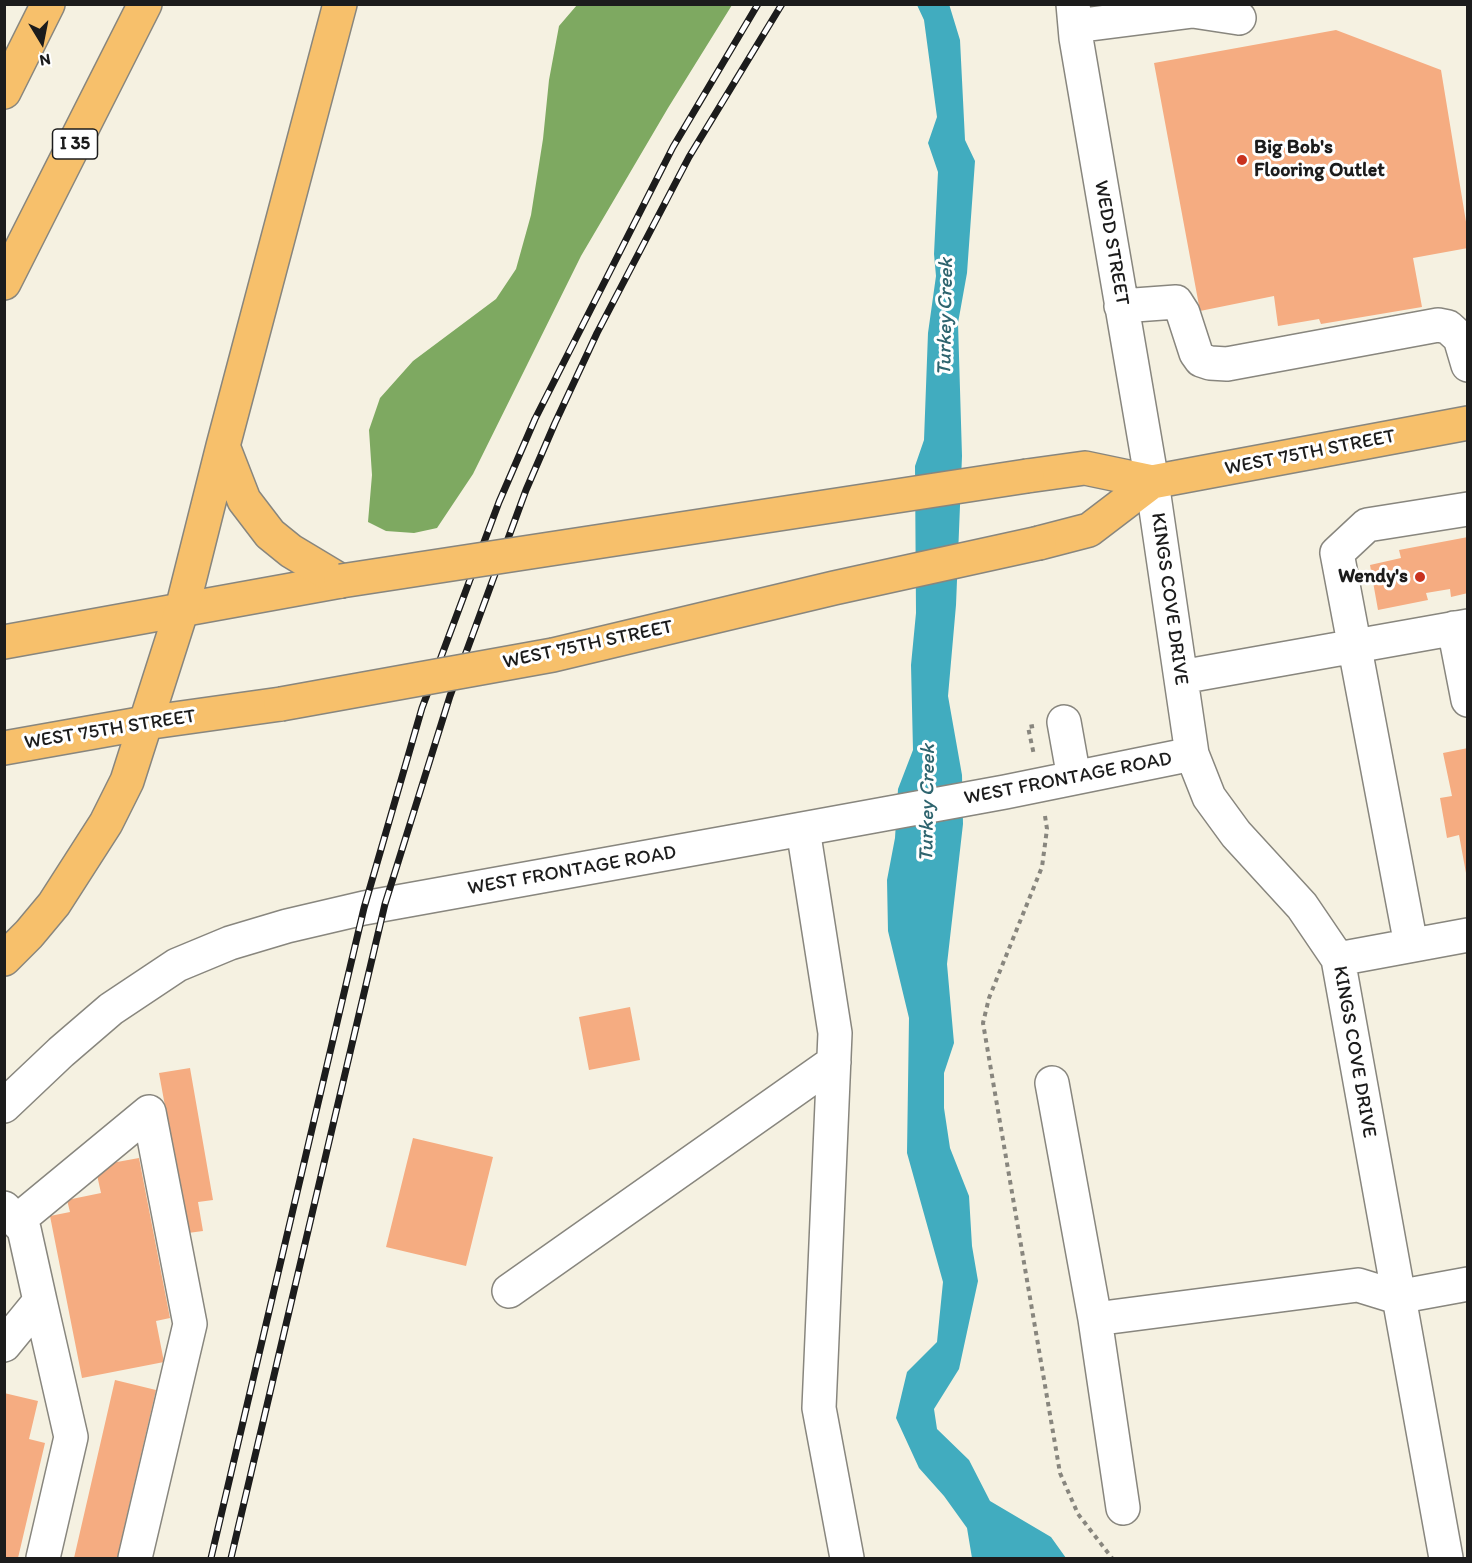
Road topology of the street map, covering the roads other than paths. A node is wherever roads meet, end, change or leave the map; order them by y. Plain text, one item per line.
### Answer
1 (48, 4) edge
2 (145, 4) edge
3 (340, 4) edge
4 (1074, 15) edge
5 (1239, 18) dead end
6 (4, 92) edge
7 (4, 283) edge
8 (1121, 306) junction
9 (1467, 365) edge
10 (1467, 423) edge
11 (223, 446) junction
12 (1152, 482) junction
13 (1467, 509) edge
14 (341, 581) junction
15 (182, 609) junction
16 (1461, 627) edge
17 (4, 642) edge
18 (1354, 646) junction
19 (1181, 677) junction
20 (1467, 700) edge
21 (1064, 722) dead end
22 (145, 723) junction
23 (4, 748) edge
24 (1192, 754) junction
25 (1074, 778) junction
26 (803, 829) junction
27 (1467, 934) edge
28 (1411, 945) junction
29 (4, 959) edge
30 (1338, 959) junction
31 (834, 1062) junction
32 (1053, 1083) dead end
33 (4, 1106) edge
34 (11, 1214) edge
35 (1467, 1284) edge
36 (509, 1291) dead end
37 (1398, 1297) junction
38 (40, 1301) junction
39 (1095, 1319) junction
40 (4, 1345) edge
41 (1123, 1508) dead end
42 (43, 1558) edge
43 (135, 1558) edge
44 (847, 1558) edge
45 (1446, 1558) edge

1 - 6 main road
2 - 7 main road, I 35
3 - 11 main road
4 - 5 street
4 - 8 street, WEDD STREET
8 - 9 street
8 - 12 street, WEDD STREET
10 - 12 main road, WEST 75TH STREET
11 - 14 main road
11 - 15 main road
12 - 14 main road, WEST 75TH STREET, bridge
12 - 19 street, KINGS COVE DRIVE
12 - 22 main road, WEST 75TH STREET, bridge
13 - 18 street
14 - 15 main road, WEST 75TH STREET
15 - 17 main road, WEST 75TH STREET
15 - 22 main road
16 - 18 street
16 - 20 street
18 - 19 street
18 - 28 street
19 - 24 street, KINGS COVE DRIVE
21 - 25 street
22 - 23 main road, WEST 75TH STREET
22 - 29 main road
24 - 25 street, WEST FRONTAGE ROAD
24 - 30 street, KINGS COVE DRIVE
25 - 26 street, WEST FRONTAGE ROAD
26 - 31 street
26 - 33 street, WEST FRONTAGE ROAD
27 - 28 street
28 - 30 street
30 - 37 street, KINGS COVE DRIVE
31 - 36 street
31 - 44 street
32 - 39 street
34 - 38 street
34 - 43 street
35 - 37 street
37 - 39 street
37 - 45 street, KINGS COVE DRIVE
38 - 40 street
38 - 42 street
39 - 41 street

